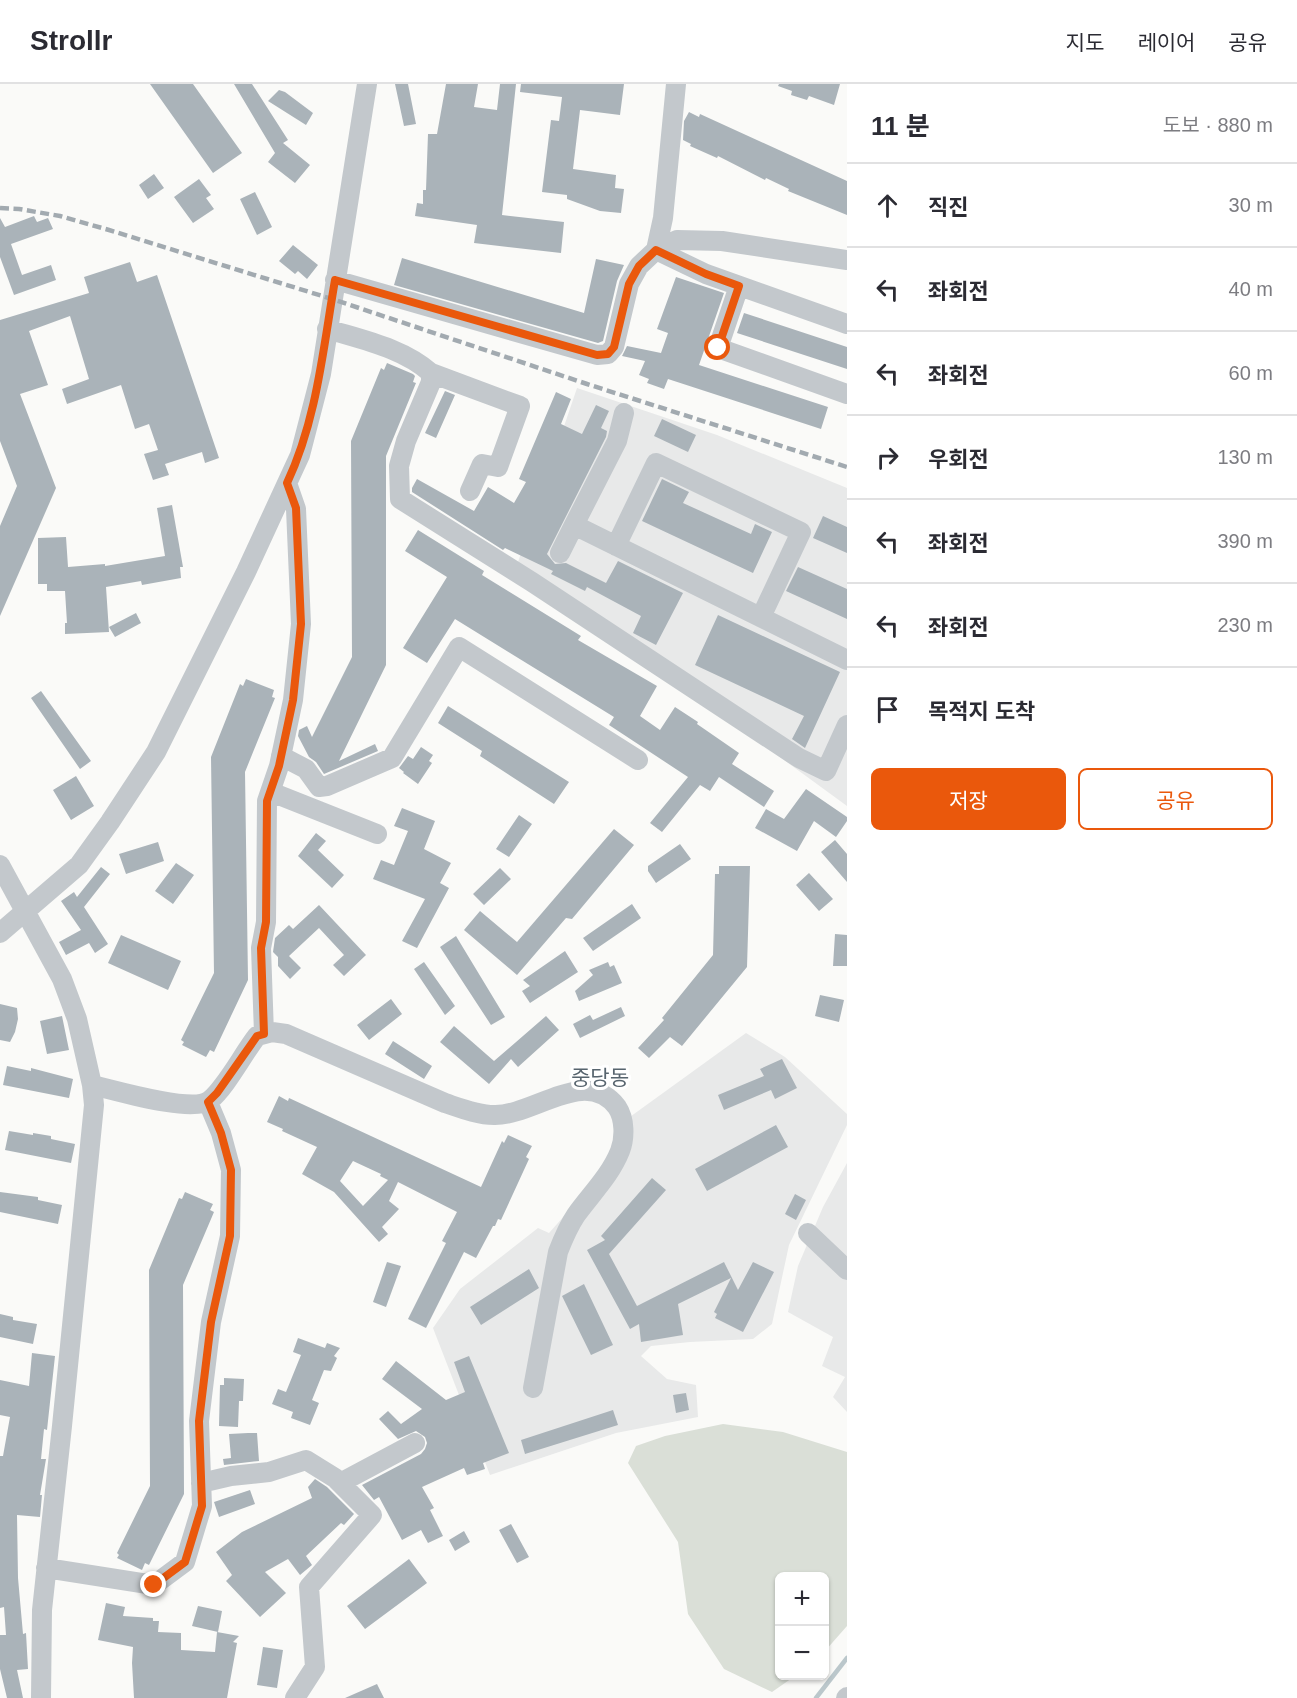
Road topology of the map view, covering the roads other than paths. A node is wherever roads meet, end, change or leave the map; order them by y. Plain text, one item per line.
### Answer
1 (368, 84) edge
2 (676, 84) edge
3 (656, 250) junction
4 (847, 260) edge
5 (335, 280) junction
6 (739, 286) junction
7 (847, 324) edge
8 (327, 329) junction
9 (431, 373) junction
10 (847, 394) edge
11 (624, 413) dead end
12 (287, 483) junction
13 (470, 491) dead end
14 (574, 525) junction
15 (616, 546) junction
16 (560, 553) dead end
17 (760, 617) junction
18 (847, 660) edge
19 (847, 725) edge
20 (281, 756) junction
21 (638, 760) dead end
22 (271, 792) junction
23 (377, 834) dead end
24 (0, 865) edge
25 (27, 912) junction
26 (0, 933) edge
27 (264, 1034) junction
28 (92, 1085) junction
29 (208, 1102) junction
30 (808, 1233) dead end
31 (847, 1270) edge
32 (533, 1388) dead end
33 (415, 1443) dead end
34 (340, 1483) junction
35 (201, 1484) junction
36 (46, 1568) junction
37 (41, 1698) edge
38 (295, 1698) edge

1 - 5 street
2 - 3 street
3 - 4 street
3 - 5 street
3 - 6 street
5 - 8 street
6 - 7 street
6 - 10 street
8 - 9 street
8 - 12 street
9 - 13 street
9 - 19 street
11 - 14 street
12 - 20 street
12 - 25 street
14 - 15 street
14 - 16 street
15 - 17 street
15 - 17 street
17 - 18 street
20 - 21 street
20 - 22 street
22 - 23 street
22 - 27 street
24 - 25 street
25 - 26 street
25 - 28 street
27 - 29 street
27 - 32 street
28 - 29 street
28 - 36 street
29 - 35 street
30 - 31 street
33 - 34 street
34 - 35 street
34 - 38 street
35 - 36 street
36 - 37 street

